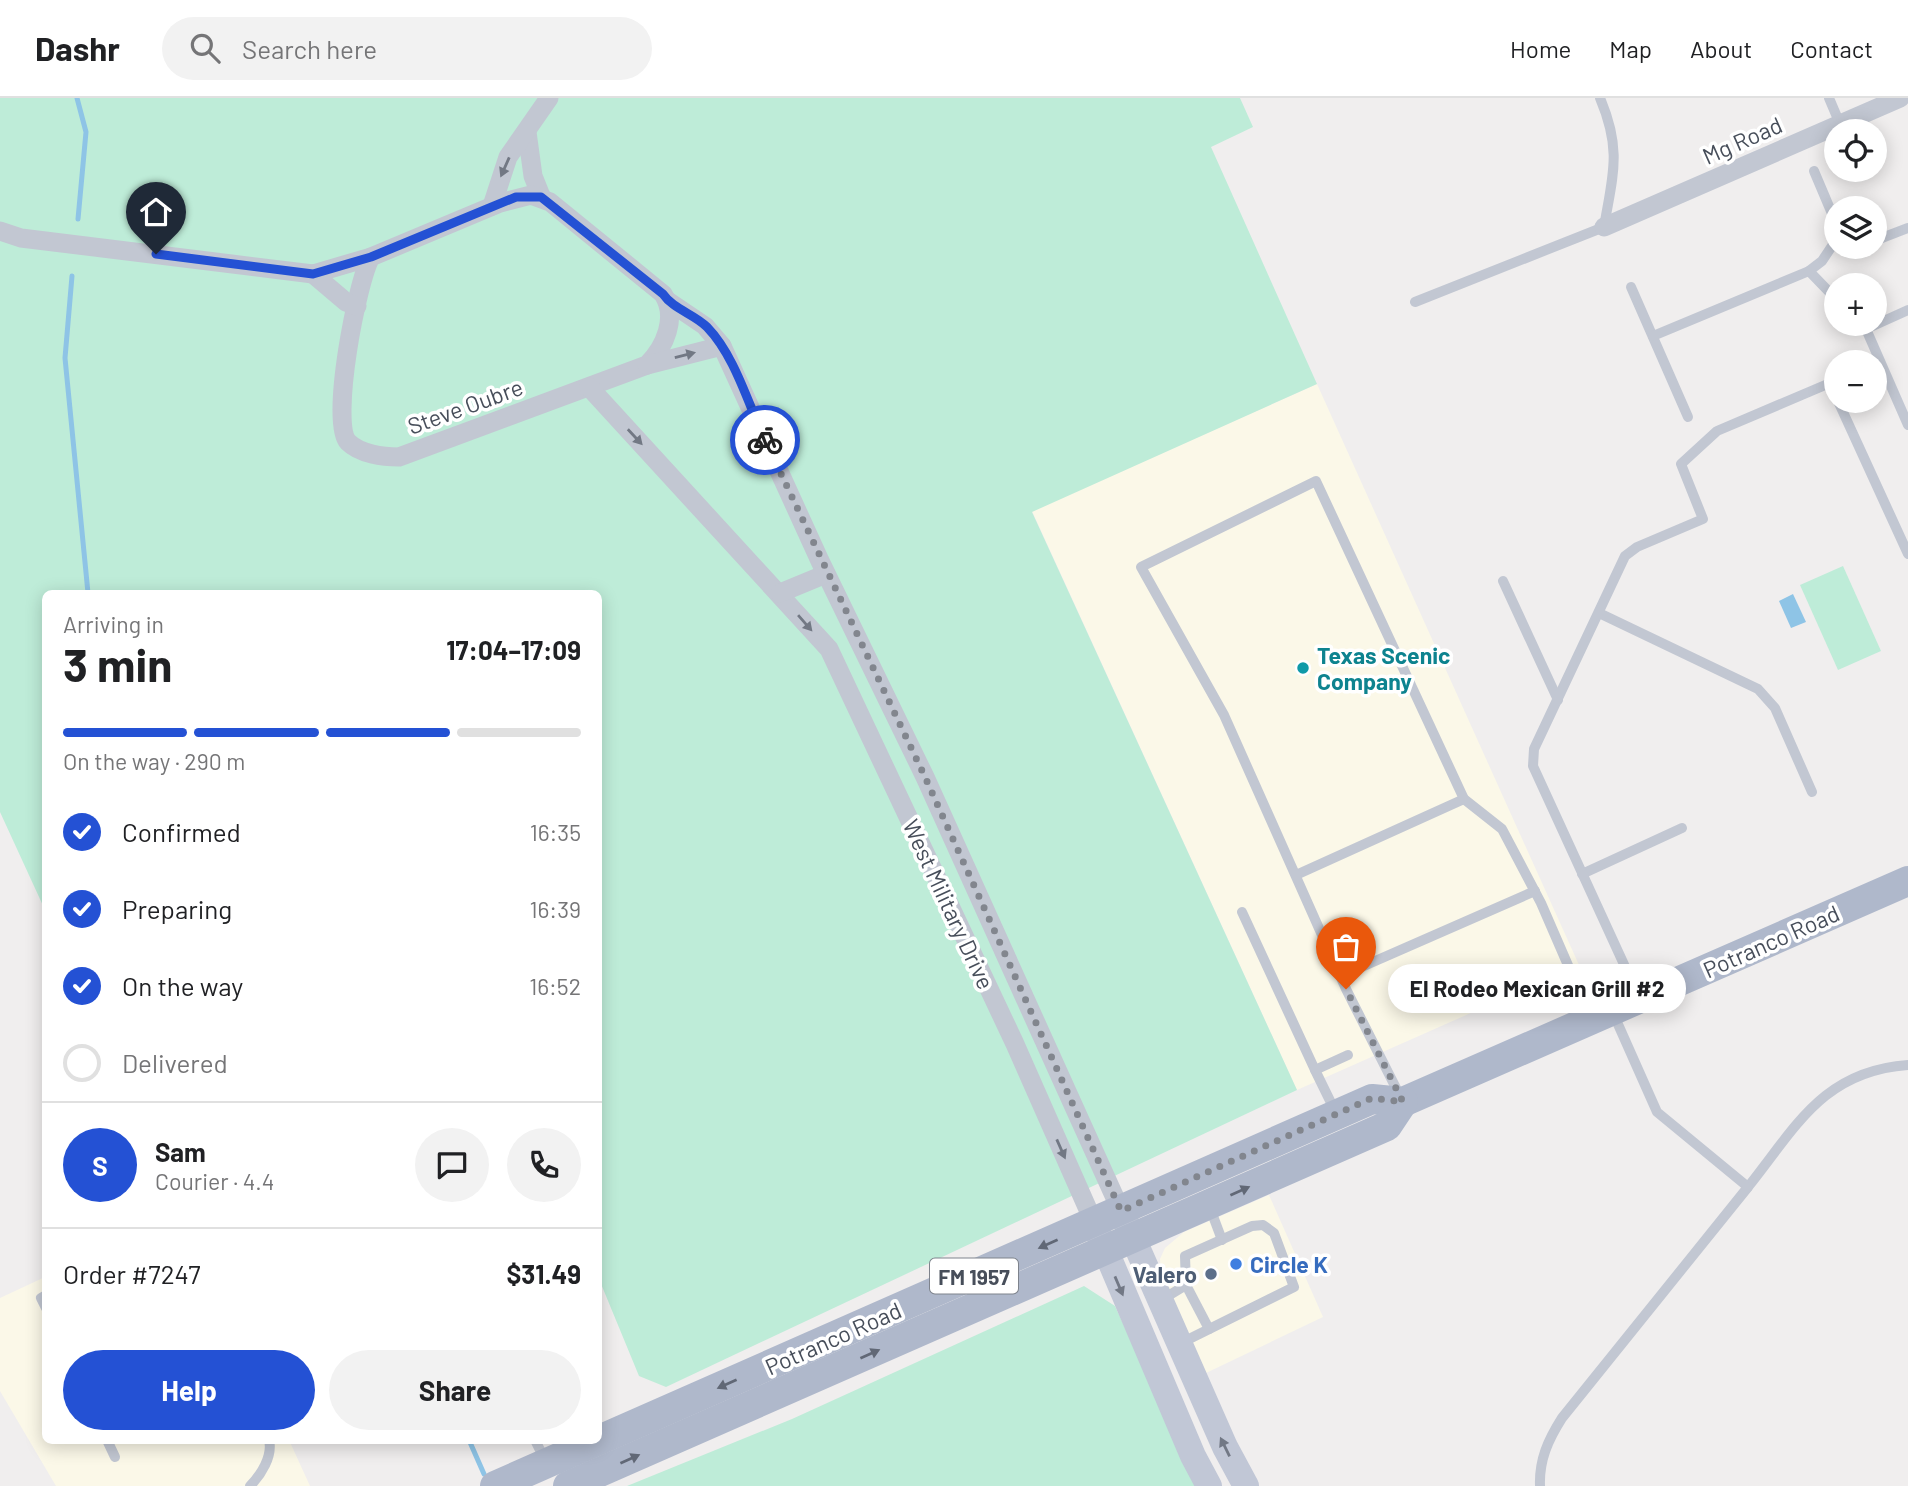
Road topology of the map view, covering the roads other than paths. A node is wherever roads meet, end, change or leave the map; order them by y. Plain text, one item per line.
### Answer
1 (549, 98) edge
2 (1600, 98) edge
3 (1829, 98) edge
4 (1899, 98) edge
5 (1838, 119) edge
6 (1851, 119) edge
7 (1824, 131) edge
8 (527, 132) junction
9 (1814, 171) dead end
10 (1825, 196) edge
11 (541, 197) junction
12 (492, 206) junction
13 (1604, 227) junction
14 (1908, 228) edge
15 (0, 230) edge
16 (1887, 236) edge
17 (371, 257) junction
18 (1824, 258) edge
19 (1809, 271) junction
20 (313, 274) junction
21 (1631, 287) dead end
22 (1824, 287) edge
23 (668, 301) junction
24 (1415, 302) dead end
25 (357, 306) junction
26 (1908, 310) edge
27 (1887, 317) edge
28 (1653, 336) junction
29 (1868, 336) edge
30 (722, 346) junction
31 (648, 365) junction
32 (1824, 385) edge
33 (589, 387) junction
34 (1844, 413) edge
35 (1688, 416) dead end
36 (1908, 425) edge
37 (1908, 554) edge
38 (826, 574) junction
39 (1503, 581) dead end
40 (780, 593) junction
41 (1599, 613) junction
42 (1558, 700) junction
43 (925, 777) junction
44 (896, 790) junction
45 (1812, 792) dead end
46 (1464, 799) junction
47 (1682, 828) dead end
48 (1582, 874) junction
49 (1296, 875) junction
50 (1908, 881) edge
51 (1535, 891) junction
52 (1242, 912) dead end
53 (1341, 976) junction
54 (1640, 998) junction
55 (1602, 1015) junction
56 (1348, 1055) dead end
57 (1908, 1065) edge
58 (1315, 1070) junction
59 (1403, 1102) junction
60 (1336, 1115) junction
61 (1748, 1187) junction
62 (1209, 1205) junction
63 (1121, 1211) junction
64 (1094, 1223) junction
65 (1132, 1238) junction
66 (1222, 1240) junction
67 (1105, 1250) junction
68 (1186, 1285) junction
69 (1159, 1301) junction
70 (1209, 1329) junction
71 (1179, 1343) junction
72 (602, 1427) edge
73 (109, 1444) edge
74 (270, 1444) edge
75 (560, 1444) edge
76 (541, 1452) edge
77 (116, 1457) dead end
78 (250, 1486) edge
79 (495, 1486) edge
80 (568, 1486) edge
81 (1209, 1486) edge
82 (1245, 1486) edge
83 (1540, 1486) edge

1 - 8 street
2 - 13 lane
3 - 5 lane
4 - 6 street, Mg Road
7 - 13 street, Mg Road
8 - 11 street
8 -> 12 street
9 - 10 lane
11 - 12 street
11 - 23 street
12 - 17 street
13 - 24 lane
14 - 16 lane
15 - 20 street
17 - 20 street
17 - 25 street, Steve Oubre
18 - 19 lane
19 - 22 lane
19 - 28 lane
20 - 25 street
21 - 28 lane
23 - 30 street, West Military Drive
23 - 31 street
25 - 33 street, Steve Oubre
26 - 27 lane
28 - 35 lane
29 - 36 lane
31 -> 30 street, Steve Oubre
30 - 38 street, West Military Drive
31 - 33 street, Steve Oubre
32 - 41 lane
33 -> 40 street, West Military Drive
34 - 37 lane
38 - 40 street
38 - 43 street, West Military Drive
39 - 42 lane
40 -> 44 street, West Military Drive
41 - 42 lane
41 - 45 lane
42 - 48 lane
43 - 44 street
43 - 63 street, West Military Drive
44 -> 64 street, West Military Drive
46 - 49 lane
46 - 49 lane
46 - 51 lane
47 - 48 lane
48 - 54 lane
49 - 53 lane
50 - 54 main road, Potranco Road / FM 1957
51 - 53 lane
51 - 55 lane
52 - 58 lane
53 - 59 lane
54 - 55 main road, Potranco Road / FM 1957
55 - 59 main road, Potranco Road / FM 1957
55 - 61 lane
56 - 58 lane
57 - 61 lane
58 - 60 lane
59 - 60 main road, Potranco Road / FM 1957
62 -> 59 main road, Potranco Road / FM 1957
60 - 63 main road, Potranco Road / FM 1957
61 - 83 lane
62 - 65 main road, Potranco Road / FM 1957
62 - 66 lane
63 - 64 main road, Potranco Road / FM 1957
63 - 65 main road, West Military Drive
64 - 67 main road, West Military Drive
64 -> 72 main road, Potranco Road / FM 1957
65 - 67 main road, Potranco Road / FM 1957
65 - 69 main road, West Military Drive
66 - 68 lane
66 - 70 lane
80 -> 67 main road, Potranco Road / FM 1957
67 -> 81 main road, West Military Drive
68 - 69 lane
68 - 70 lane
69 - 71 main road, West Military Drive
70 - 71 lane
82 -> 71 main road, West Military Drive
73 - 77 lane
74 - 78 lane
75 -> 76 main road, Potranco Road / FM 1957
76 - 79 main road, Potranco Road / FM 1957

